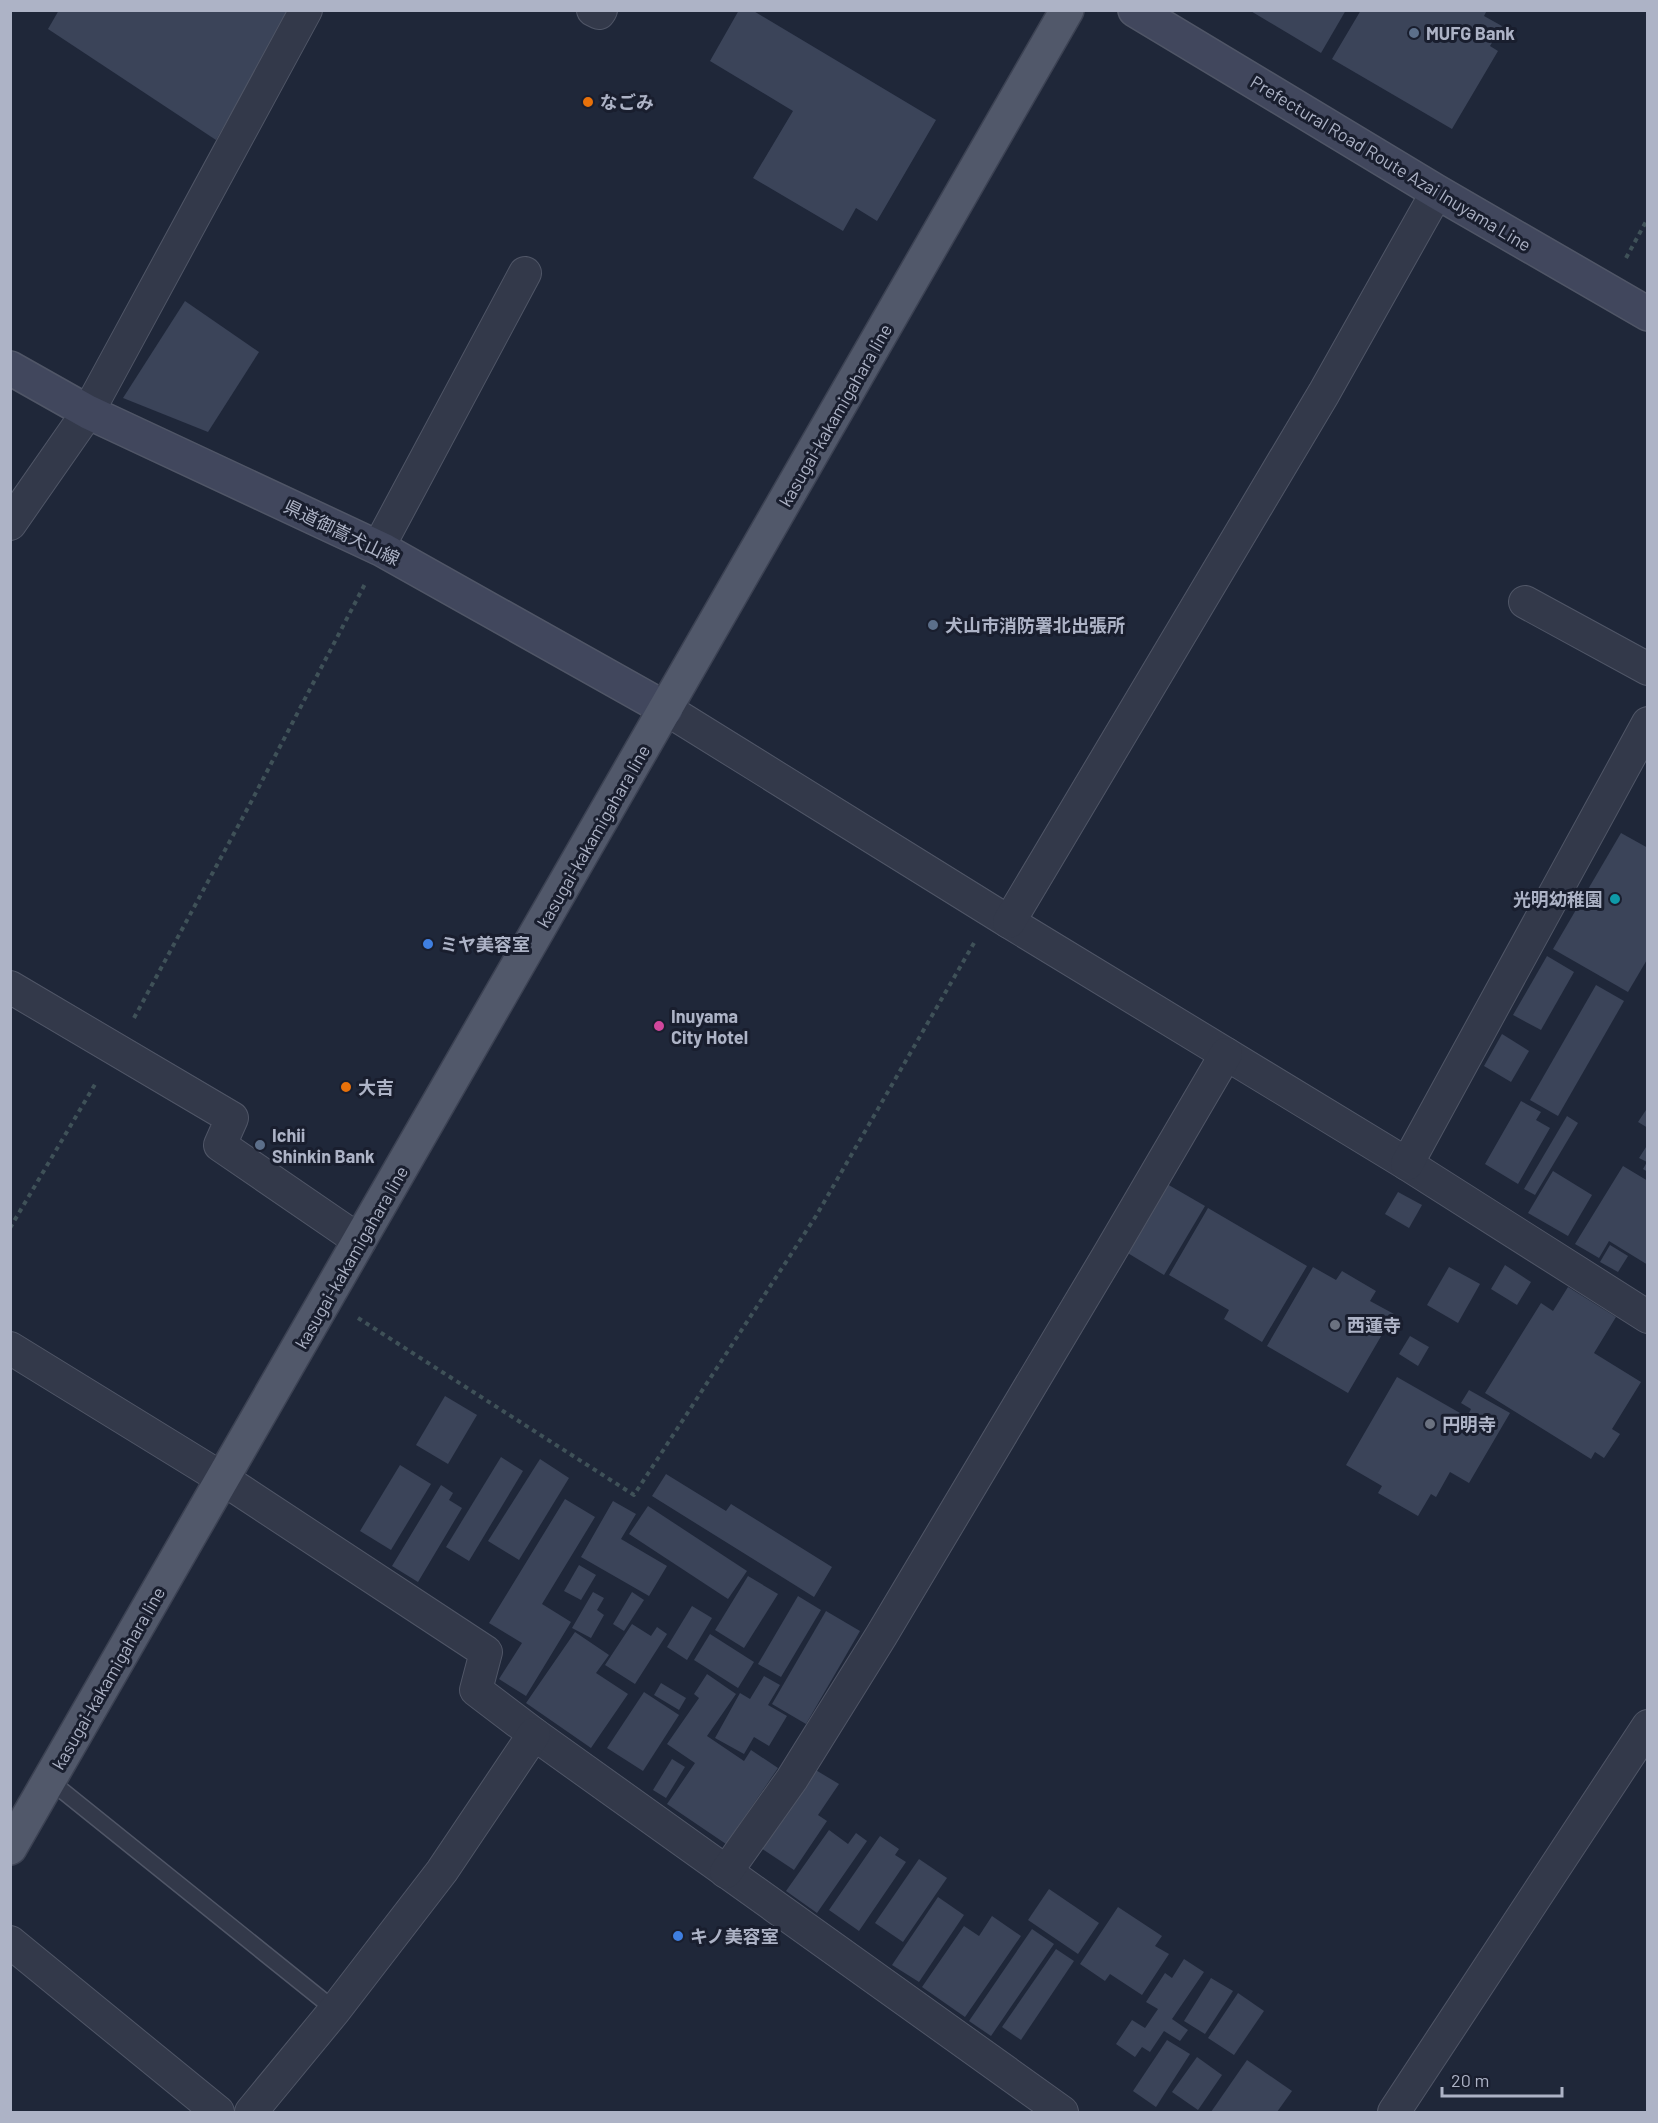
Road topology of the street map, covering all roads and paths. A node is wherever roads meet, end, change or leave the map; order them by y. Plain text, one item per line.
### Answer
1 (306, 10) edge
2 (593, 10) edge
3 (601, 10) edge
4 (1067, 10) edge
5 (1135, 10) edge
6 (1437, 192) junction
7 (1647, 219) edge
8 (525, 273) dead end
9 (1609, 291) junction
10 (1647, 314) edge
11 (10, 368) edge
12 (88, 412) junction
13 (10, 524) edge
14 (380, 549) junction
15 (1525, 602) dead end
16 (1647, 669) edge
17 (666, 709) junction
18 (1647, 723) edge
19 (1001, 916) junction
20 (10, 987) edge
21 (116, 1049) junction
22 (1226, 1054) junction
23 (1407, 1164) junction
24 (10, 1228) edge
25 (360, 1241) junction
26 (327, 1298) junction
27 (1647, 1317) edge
28 (10, 1348) edge
29 (223, 1479) junction
30 (1647, 1726) edge
31 (534, 1734) junction
32 (49, 1780) junction
33 (10, 1848) edge
34 (726, 1872) junction
35 (10, 1942) edge
36 (335, 2010) junction
37 (218, 2112) edge
38 (251, 2112) edge
39 (1062, 2112) edge
40 (1394, 2112) edge

1 - 12 street
2 - 3 street
4 - 17 main road, kasugai-kakamigahara line
5 - 6 main road, Prefectural Road Route Azai Inuyama Line
6 - 9 main road, Prefectural Road Route Azai Inuyama Line
6 - 19 street
7 - 9 path
8 - 14 street
9 - 10 main road, Prefectural Road Route Azai Inuyama Line
11 - 12 main road, 県道御嵩犬山線
12 - 13 street
12 - 14 main road, 県道御嵩犬山線
14 - 17 main road, 県道御嵩犬山線
14 - 21 path
15 - 16 street
17 - 19 street
17 - 25 main road, kasugai-kakamigahara line
18 - 23 street
19 - 22 street
19 - 26 path
20 - 21 street
21 - 24 path
21 - 25 street
22 - 23 street
22 - 34 street
23 - 27 street
25 - 26 main road, kasugai-kakamigahara line
26 - 29 main road, kasugai-kakamigahara line
28 - 29 street
29 - 31 street
29 - 32 main road, kasugai-kakamigahara line
30 - 40 street
31 - 34 street
31 - 36 street
32 - 33 main road, kasugai-kakamigahara line
32 - 36 lane
34 - 39 street
35 - 37 street
36 - 38 street

